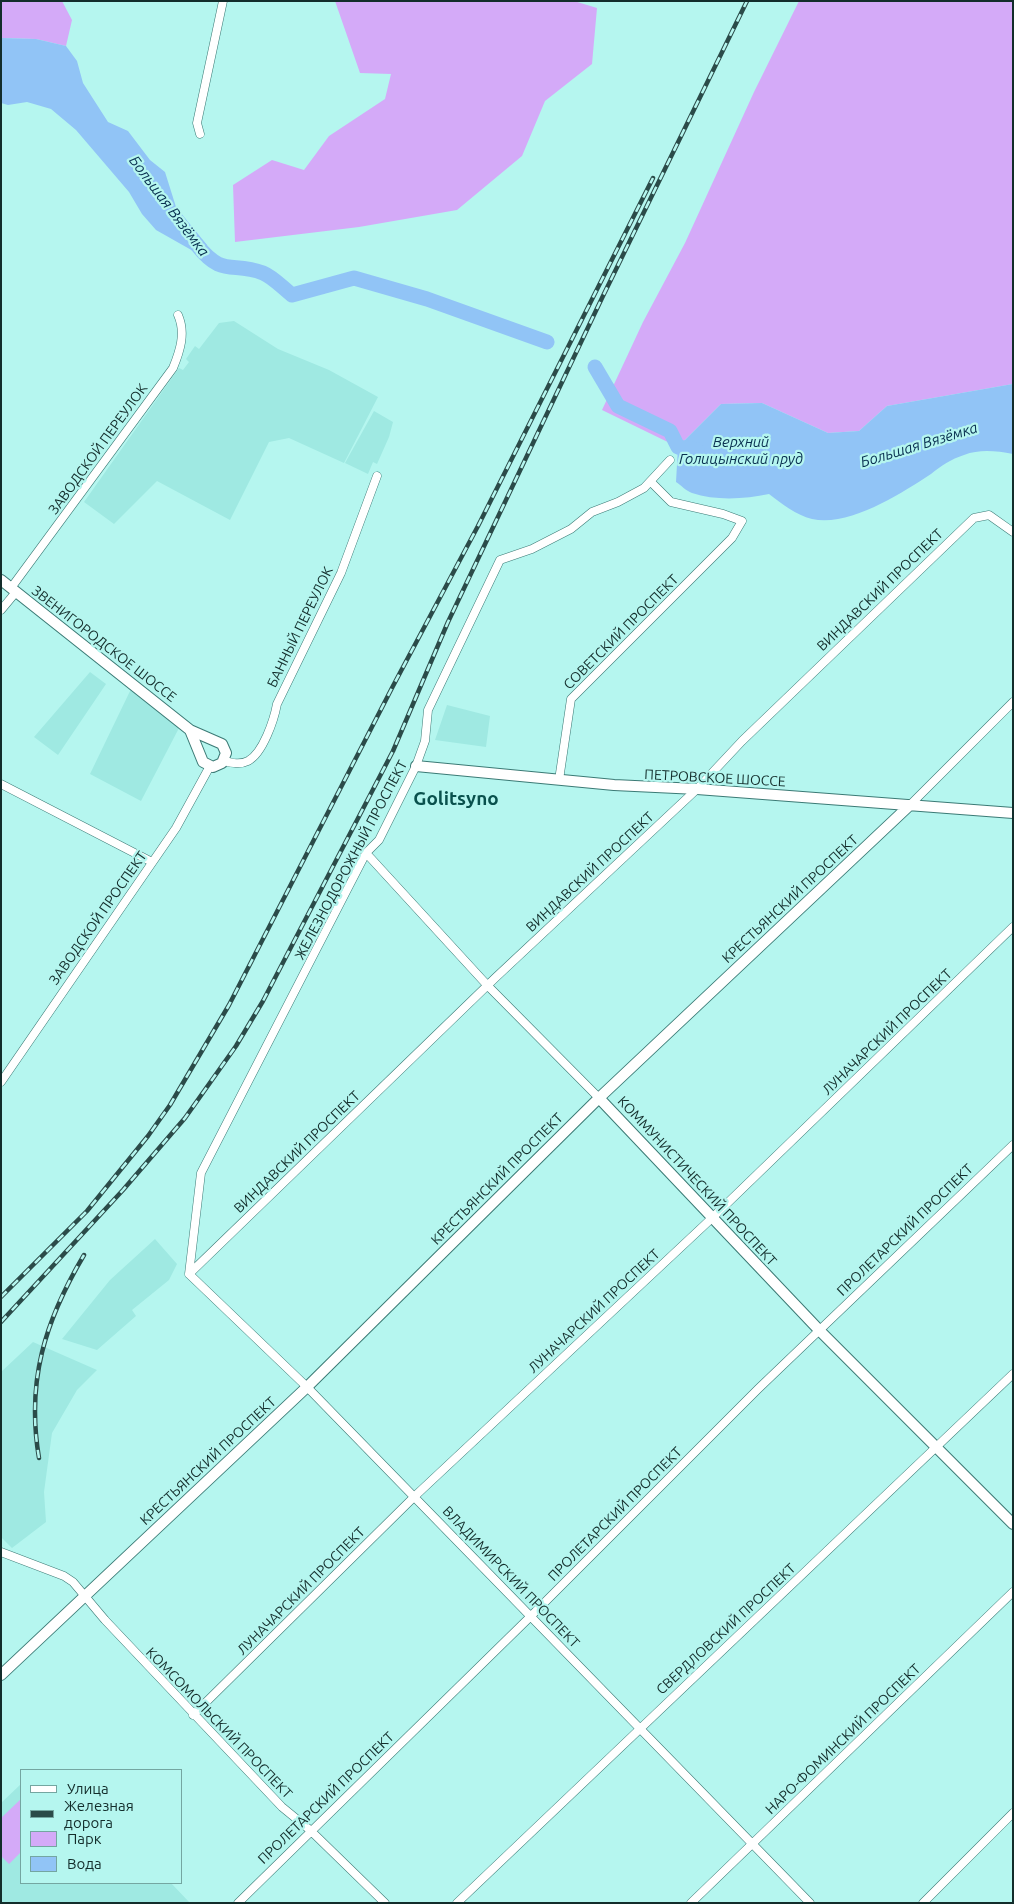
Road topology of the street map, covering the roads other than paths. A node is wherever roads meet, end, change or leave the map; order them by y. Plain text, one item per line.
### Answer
1 (223, 1) edge
2 (200, 134) dead end
3 (178, 315) dead end
4 (670, 460) dead end
5 (376, 476) dead end
6 (651, 482) junction
7 (1013, 532) edge
8 (1, 580) edge
9 (13, 590) junction
10 (1, 610) edge
11 (1013, 702) edge
12 (190, 730) junction
13 (214, 740) junction
14 (200, 753) junction
15 (224, 761) junction
16 (210, 766) junction
17 (416, 766) junction
18 (559, 780) junction
19 (1, 784) edge
20 (697, 789) junction
21 (910, 805) junction
22 (1013, 813) edge
23 (366, 853) junction
24 (152, 862) junction
25 (1013, 927) edge
26 (488, 986) junction
27 (1, 1082) edge
28 (599, 1098) junction
29 (1013, 1145) edge
30 (712, 1218) junction
31 (189, 1274) junction
32 (819, 1330) junction
33 (1013, 1374) edge
34 (308, 1387) junction
35 (938, 1447) junction
36 (415, 1496) junction
37 (1013, 1524) edge
38 (1, 1552) edge
39 (1013, 1592) edge
40 (85, 1595) junction
41 (532, 1615) junction
42 (1, 1675) edge
43 (193, 1715) junction
44 (639, 1728) junction
45 (1013, 1813) edge
46 (310, 1830) junction
47 (752, 1844) junction
48 (238, 1903) edge
49 (385, 1903) edge
50 (457, 1903) edge
51 (691, 1903) edge
52 (810, 1903) edge
53 (923, 1903) edge

1 - 2 street
3 - 9 street, ЗАВОДСКОЙ ПЕРЕУЛОК
4 - 6 street, ЖЕЛЕЗНОДОРОЖНЫЙ ПРОСПЕКТ
5 - 15 street, БАННЫЙ ПЕРЕУЛОК
6 - 17 street, ЖЕЛЕЗНОДОРОЖНЫЙ ПРОСПЕКТ
6 - 18 street, СОВЕТСКИЙ ПРОСПЕКТ
7 - 20 street, ВИНДАВСКИЙ ПРОСПЕКТ
8 - 9 street, ЗВЕНИГОРОДСКОЕ ШОССЕ
9 - 10 street, ЗАВОДСКОЙ ПЕРЕУЛОК
9 - 12 street, ЗВЕНИГОРОДСКОЕ ШОССЕ
11 - 21 street, КРЕСТЬЯНСКИЙ ПРОСПЕКТ
12 - 13 street
12 - 14 street
13 - 14 street
13 - 15 street
14 - 16 street
15 - 16 street
16 - 24 street, ЗАВОДСКОЙ ПРОСПЕКТ
17 - 18 street, ПЕТРОВСКОЕ ШОССЕ
17 - 23 street, ЖЕЛЕЗНОДОРОЖНЫЙ ПРОСПЕКТ
18 - 20 street, ПЕТРОВСКОЕ ШОССЕ
19 - 24 street
20 - 21 street, ПЕТРОВСКОЕ ШОССЕ
20 - 26 street, ВИНДАВСКИЙ ПРОСПЕКТ
21 - 22 street, ПЕТРОВСКОЕ ШОССЕ
21 - 28 street, КРЕСТЬЯНСКИЙ ПРОСПЕКТ
23 - 26 street, КОММУНИСТИЧЕСКИЙ ПРОСПЕКТ
23 - 31 street, ЖЕЛЕЗНОДОРОЖНЫЙ ПРОСПЕКТ
24 - 27 street, ЗАВОДСКОЙ ПРОСПЕКТ
25 - 30 street, ЛУНАЧАРСКИЙ ПРОСПЕКТ
26 - 28 street, КОММУНИСТИЧЕСКИЙ ПРОСПЕКТ
26 - 31 street, ВИНДАВСКИЙ ПРОСПЕКТ
28 - 30 street, КОММУНИСТИЧЕСКИЙ ПРОСПЕКТ
28 - 34 street, КРЕСТЬЯНСКИЙ ПРОСПЕКТ
29 - 32 street, ПРОЛЕТАРСКИЙ ПРОСПЕКТ
30 - 32 street, КОММУНИСТИЧЕСКИЙ ПРОСПЕКТ
30 - 36 street, ЛУНАЧАРСКИЙ ПРОСПЕКТ
31 - 34 street, ВЛАДИМИРСКИЙ ПРОСПЕКТ
32 - 35 street, КОММУНИСТИЧЕСКИЙ ПРОСПЕКТ
32 - 41 street, ПРОЛЕТАРСКИЙ ПРОСПЕКТ
33 - 35 street, СВЕРДЛОВСКИЙ ПРОСПЕКТ
34 - 36 street, ВЛАДИМИРСКИЙ ПРОСПЕКТ
34 - 40 street, КРЕСТЬЯНСКИЙ ПРОСПЕКТ
35 - 37 street, КОММУНИСТИЧЕСКИЙ ПРОСПЕКТ
35 - 44 street, СВЕРДЛОВСКИЙ ПРОСПЕКТ
36 - 41 street, ВЛАДИМИРСКИЙ ПРОСПЕКТ
36 - 43 street, ЛУНАЧАРСКИЙ ПРОСПЕКТ
38 - 40 street
39 - 47 street, НАРО-ФОМИНСКИЙ ПРОСПЕКТ
40 - 42 street, КРЕСТЬЯНСКИЙ ПРОСПЕКТ
40 - 43 street, КОМСОМОЛЬСКИЙ ПРОСПЕКТ
41 - 44 street, ВЛАДИМИРСКИЙ ПРОСПЕКТ
41 - 46 street, ПРОЛЕТАРСКИЙ ПРОСПЕКТ
43 - 46 street, КОМСОМОЛЬСКИЙ ПРОСПЕКТ
44 - 47 street, ВЛАДИМИРСКИЙ ПРОСПЕКТ
44 - 50 street, СВЕРДЛОВСКИЙ ПРОСПЕКТ
45 - 53 street
46 - 48 street, ПРОЛЕТАРСКИЙ ПРОСПЕКТ
46 - 49 street, КОМСОМОЛЬСКИЙ ПРОСПЕКТ
47 - 51 street, НАРО-ФОМИНСКИЙ ПРОСПЕКТ
47 - 52 street, ВЛАДИМИРСКИЙ ПРОСПЕКТ

